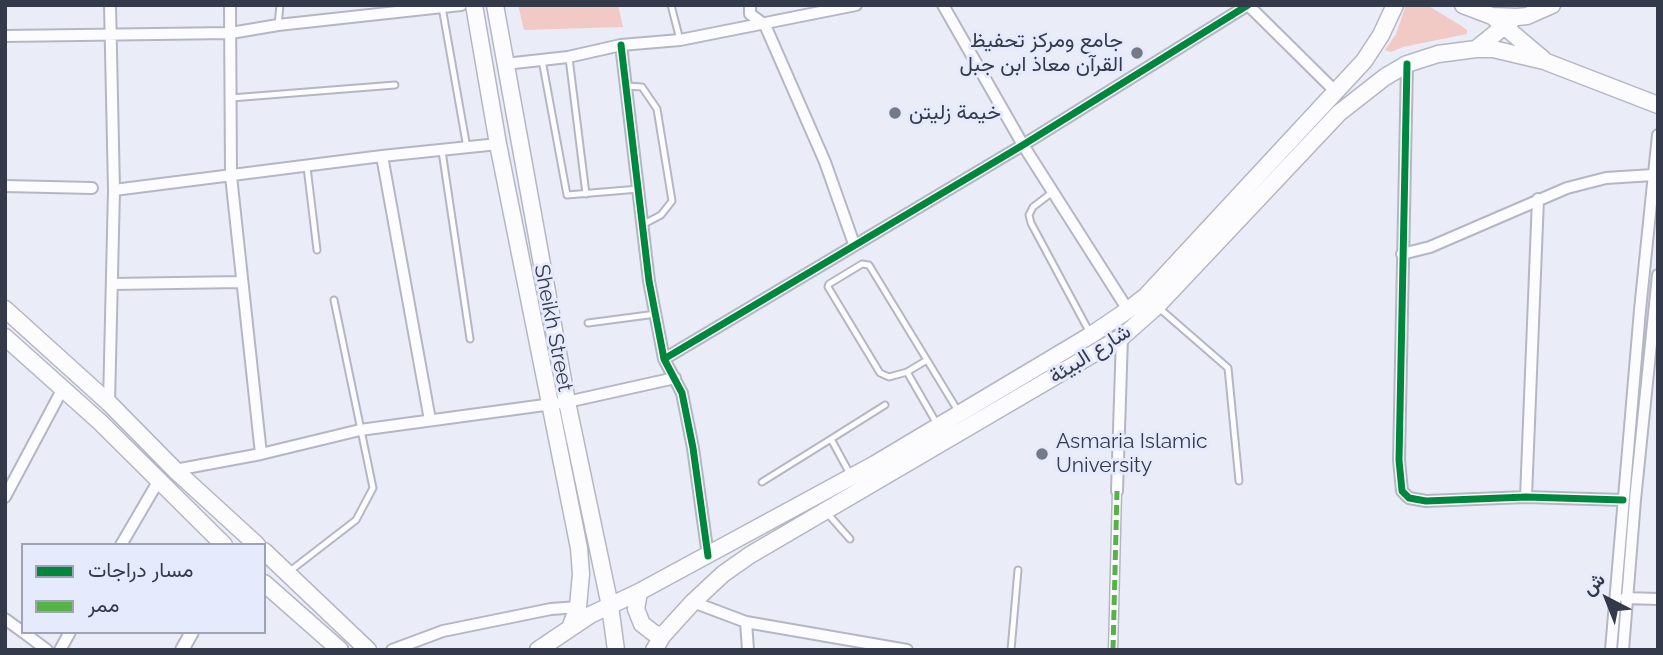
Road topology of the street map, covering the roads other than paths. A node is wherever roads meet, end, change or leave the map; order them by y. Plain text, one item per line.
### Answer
1 (110, 5) edge
2 (230, 5) edge
3 (280, 5) edge
4 (474, 5) edge
5 (495, 5) edge
6 (673, 5) edge
7 (750, 5) edge
8 (856, 5) edge
9 (943, 5) edge
10 (1248, 5) edge
11 (1395, 5) edge
12 (1463, 5) edge
13 (1552, 5) edge
14 (450, 6) edge
15 (1504, 20) junction
16 (765, 24) junction
17 (278, 25) junction
18 (231, 33) junction
19 (111, 34) junction
20 (5, 36) edge
21 (680, 40) junction
22 (621, 44) junction
23 (1476, 49) junction
24 (568, 57) junction
25 (542, 60) junction
26 (1544, 61) junction
27 (505, 64) junction
28 (1407, 64) junction
29 (395, 85) dead end
30 (626, 86) junction
31 (1336, 92) junction
32 (231, 99) junction
33 (1658, 105) edge
34 (1658, 135) edge
35 (498, 144) junction
36 (1023, 145) junction
37 (467, 148) junction
38 (442, 151) junction
39 (382, 156) junction
40 (307, 165) junction
41 (231, 176) junction
42 (1653, 176) junction
43 (5, 186) edge
44 (92, 188) dead end
45 (639, 188) junction
46 (114, 190) junction
47 (1054, 191) junction
48 (586, 194) junction
49 (1538, 199) junction
50 (643, 224) junction
51 (854, 244) junction
52 (317, 250) dead end
53 (1402, 254) junction
54 (1658, 275) edge
55 (242, 282) junction
56 (112, 284) junction
57 (334, 300) dead end
58 (1157, 306) junction
59 (5, 309) edge
60 (1128, 310) junction
61 (1640, 310) junction
62 (1656, 312) edge
63 (656, 314) junction
64 (588, 323) dead end
65 (1091, 335) junction
66 (5, 337) edge
67 (1122, 337) junction
68 (470, 339) dead end
69 (664, 359) junction
70 (927, 360) junction
71 (907, 372) junction
72 (675, 378) junction
73 (62, 390) junction
74 (567, 402) junction
75 (109, 403) junction
76 (550, 404) junction
77 (885, 405) dead end
78 (959, 413) junction
79 (430, 420) junction
80 (939, 426) junction
81 (360, 430) junction
82 (831, 439) junction
83 (261, 454) junction
84 (175, 470) junction
85 (878, 471) junction
86 (851, 477) junction
87 (159, 480) junction
88 (1239, 481) dead end
89 (762, 482) dead end
90 (1117, 491) joint
91 (5, 497) edge
92 (1527, 498) junction
93 (1623, 500) junction
94 (826, 511) junction
95 (850, 539) dead end
96 (122, 543) edge
97 (221, 543) edge
98 (255, 543) edge
99 (266, 553) edge
100 (708, 556) junction
101 (1018, 570) dead end
102 (288, 572) junction
103 (266, 585) edge
104 (639, 593) junction
105 (1615, 597) junction
106 (1629, 598) junction
107 (1658, 598) edge
108 (693, 603) junction
109 (610, 606) junction
110 (578, 607) junction
111 (5, 619) edge
112 (746, 622) junction
113 (570, 628) junction
114 (21, 631) edge
115 (26, 634) edge
116 (69, 634) edge
117 (191, 634) edge
118 (663, 635) junction
119 (47, 650) edge
120 (60, 650) edge
121 (181, 650) edge
122 (340, 650) edge
123 (368, 650) edge
124 (392, 650) edge
125 (538, 650) edge
126 (616, 650) edge
127 (654, 650) edge
128 (748, 650) edge
129 (907, 650) edge
130 (1011, 650) edge
131 (1113, 650) edge
132 (1611, 650) edge
133 (1623, 650) edge

1 - 19 street
2 - 18 street
3 - 17 lane
4 - 35 main road, Sheikh Street
5 - 27 main road, Sheikh Street
6 - 21 lane
7 - 16 street
8 - 16 street
9 - 36 street
10 - 31 street
10 - 36 street
11 - 31 main road, شارع البيئة
12 - 15 main road
13 - 15 main road
14 - 17 street
14 - 37 lane
15 - 23 main road
15 - 26 main road
16 - 21 street
16 - 51 street
17 - 18 street
18 - 19 street
18 - 32 street
19 - 20 street
19 - 46 street
21 - 22 street
22 - 24 street
22 - 30 street
23 - 26 main road, شارع البيئة
23 - 28 main road, شارع البيئة
24 - 25 street
24 - 48 lane
25 - 27 street
25 - 48 lane
26 - 33 main road
27 - 74 main road, Sheikh Street
28 - 53 street
28 - 58 main road, شارع البيئة
29 - 32 lane
30 - 45 street
30 - 50 lane
31 - 60 main road, شارع البيئة
32 - 41 street
34 - 42 street
35 - 37 street
35 - 76 main road, Sheikh Street
36 - 47 street
36 - 51 street
37 - 38 street
38 - 39 street
38 - 68 lane
39 - 40 street
39 - 79 street
40 - 41 street
40 - 52 lane
41 - 46 street
41 - 55 street
42 - 49 street
42 - 61 street
43 - 44 street
45 - 48 lane
45 - 50 street
46 - 56 street
47 - 60 street
47 - 65 lane
49 - 53 street
49 - 92 street
50 - 63 street
51 - 69 street
53 - 92 street
54 - 62 street
55 - 56 street
55 - 83 street
56 - 75 street
57 - 81 lane
58 - 67 main road, شارع البيئة
58 - 88 lane
59 - 75 main road
60 - 65 main road, شارع البيئة
61 - 62 street
61 - 93 street
62 - 106 street
63 - 64 lane
63 - 69 street
65 - 78 main road, شارع البيئة
66 - 73 main road
67 - 85 main road, شارع البيئة
67 - 90 street
69 - 72 street
70 - 71 lane
70 - 71 lane
70 - 78 lane
71 - 80 lane
72 - 74 street
72 - 100 street
73 - 87 main road
73 - 91 street
74 - 76 street
74 - 109 main road, Sheikh Street
75 - 84 main road
76 - 79 street
76 - 110 main road, Sheikh Street
77 - 82 lane
78 - 80 main road, شارع البيئة
79 - 81 street
80 - 85 main road, شارع البيئة
81 - 83 street
81 - 102 lane
82 - 86 lane
82 - 89 lane
83 - 84 street
84 - 98 main road
85 - 86 main road, شارع البيئة
85 - 94 main road, شارع البيئة
86 - 100 main road, شارع البيئة
87 - 96 street
87 - 97 main road
90 - 131 street
92 - 93 street
93 - 105 street
94 - 95 lane
94 - 108 main road, شارع البيئة
99 - 102 main road
100 - 104 main road, شارع البيئة
101 - 130 lane
102 - 123 main road
103 - 122 main road
104 - 109 main road, شارع البيئة
104 - 118 main road
105 - 106 street
105 - 132 street
106 - 107 street
106 - 133 street
108 - 112 street
108 - 118 main road, شارع البيئة
109 - 113 main road, شارع البيئة
109 - 126 main road, Sheikh Street
110 - 113 main road, Sheikh Street
110 - 124 street
111 - 114 street
112 - 128 street
112 - 129 street
113 - 125 main road, شارع البيئة
115 - 119 street
116 - 120 street
117 - 121 street
118 - 127 main road, شارع البيئة

